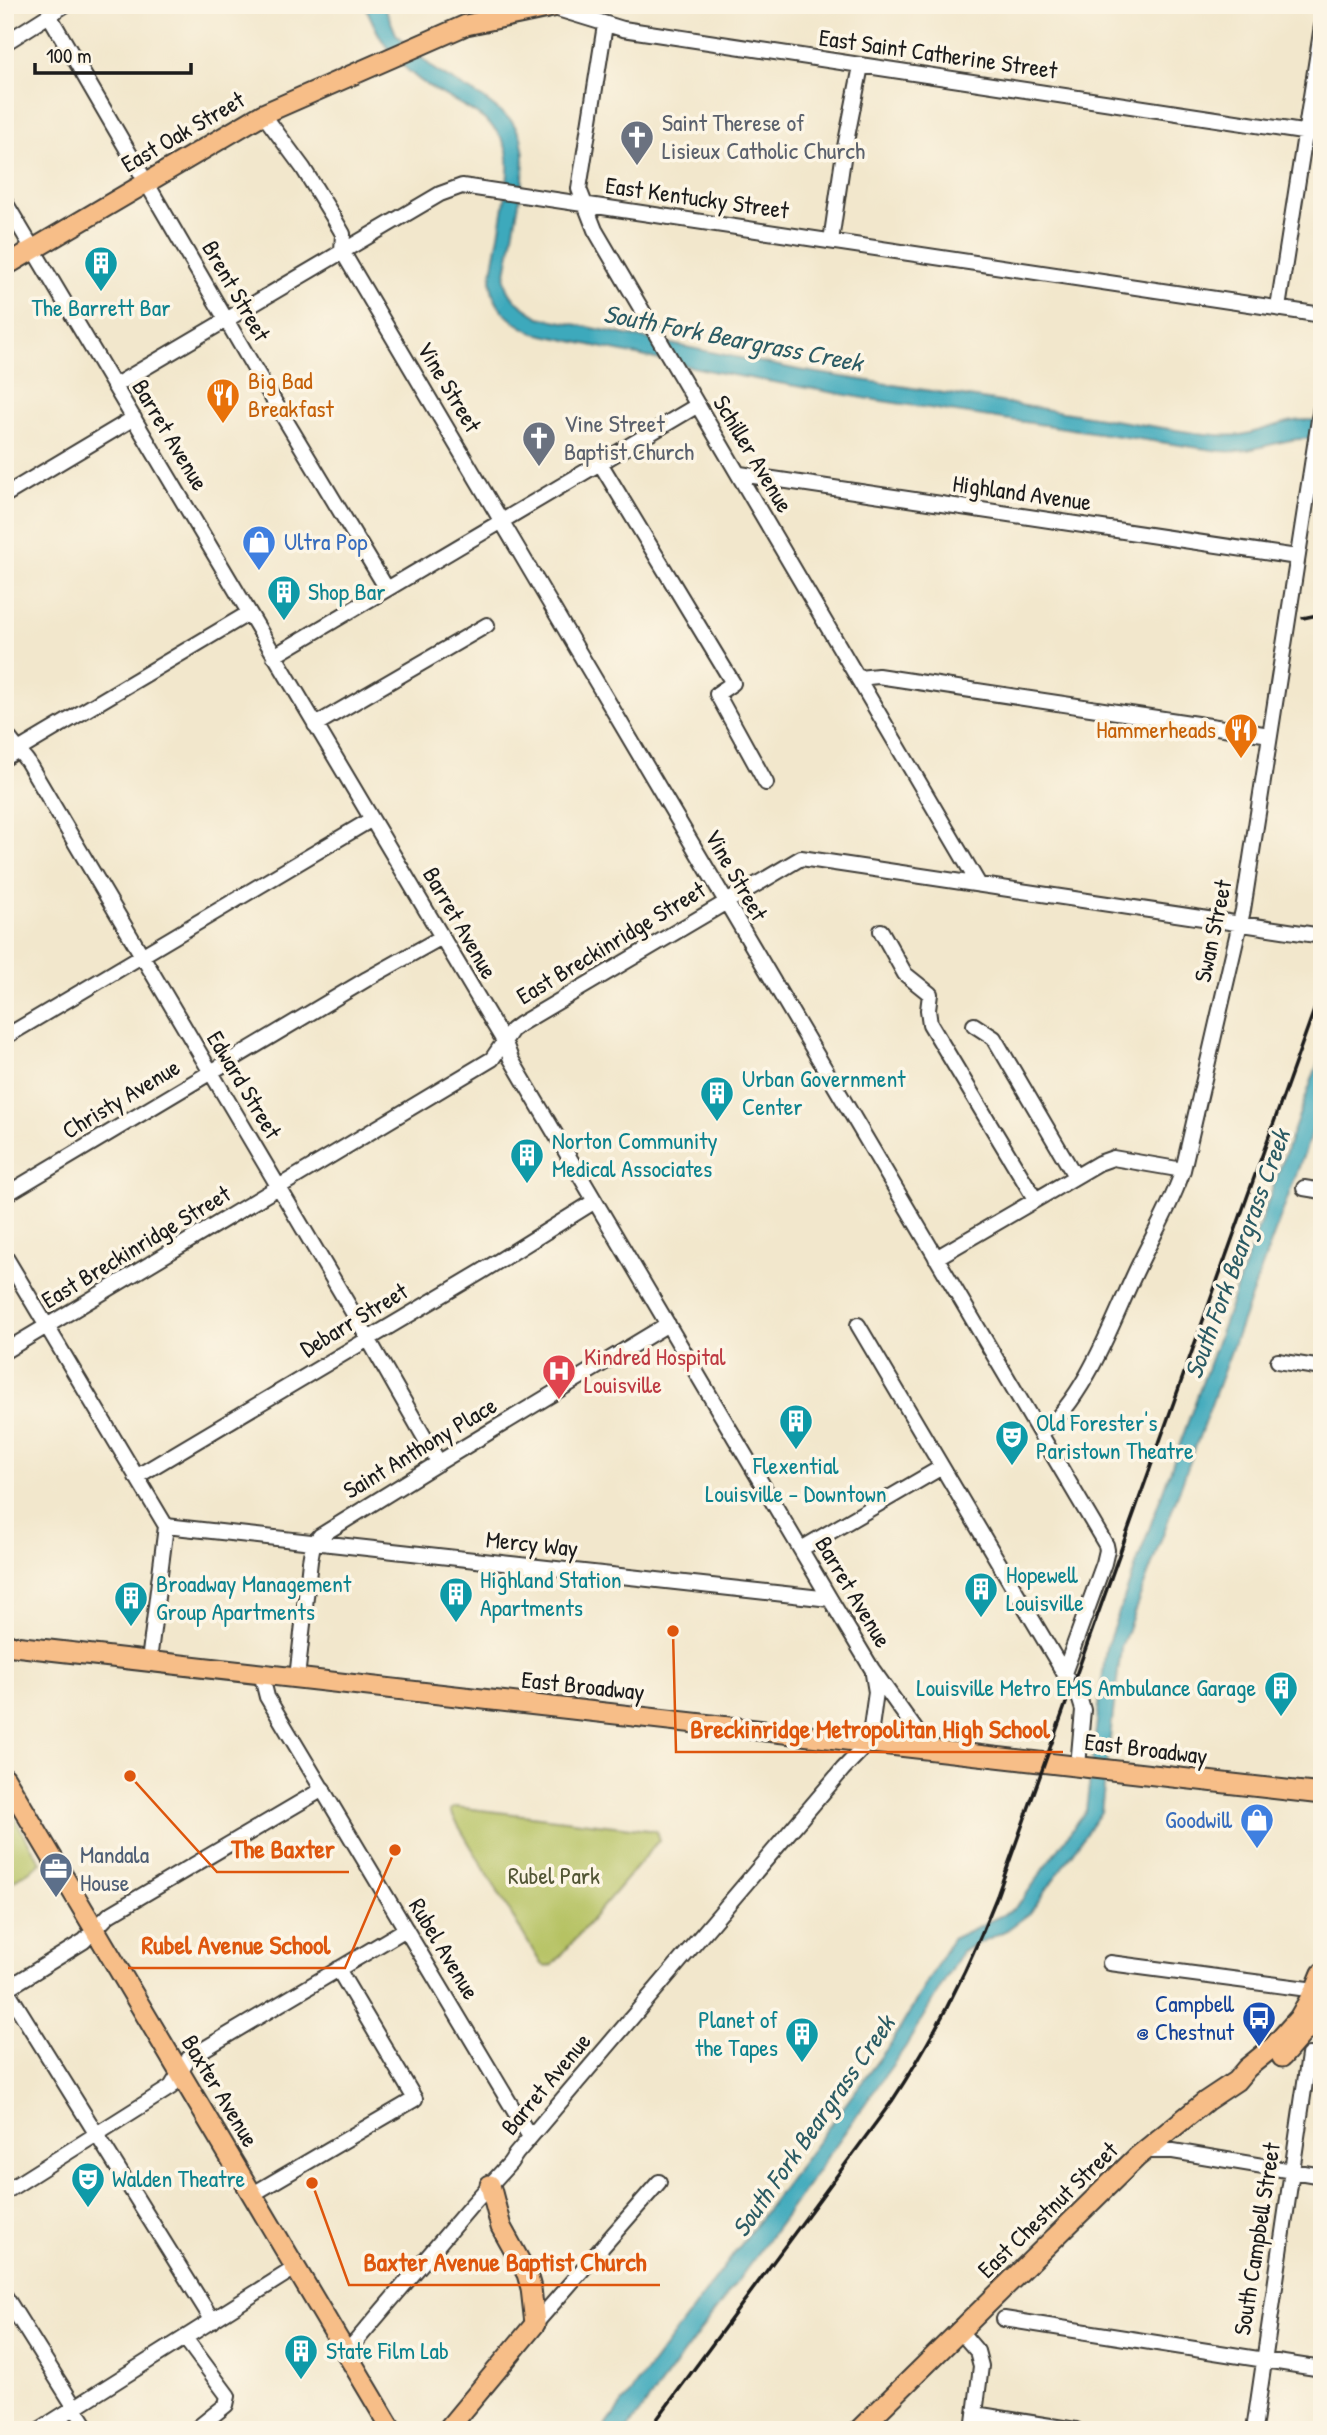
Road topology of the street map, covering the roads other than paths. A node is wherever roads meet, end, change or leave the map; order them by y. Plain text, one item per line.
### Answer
1 (65, 5) edge
2 (554, 6) edge
3 (49, 15) junction
4 (604, 25) junction
5 (1322, 26) edge
6 (5, 43) edge
7 (861, 65) junction
8 (262, 114) junction
9 (1305, 132) junction
10 (1322, 135) edge
11 (146, 182) junction
12 (5, 202) edge
13 (584, 204) junction
14 (831, 241) junction
15 (33, 250) junction
16 (342, 251) junction
17 (5, 265) edge
18 (1279, 309) junction
19 (1322, 315) edge
20 (228, 319) junction
21 (114, 386) junction
22 (1322, 400) edge
23 (698, 405) junction
24 (134, 418) junction
25 (600, 463) junction
26 (740, 474) junction
27 (5, 495) edge
28 (502, 522) junction
29 (1297, 556) junction
30 (387, 589) junction
31 (249, 613) junction
32 (487, 625) dead end
33 (274, 656) junction
34 (859, 678) junction
35 (315, 725) junction
36 (5, 733) edge
37 (1270, 735) junction
38 (12, 754) edge
39 (766, 783) dead end
40 (372, 819) junction
41 (978, 883) junction
42 (725, 901) junction
43 (1240, 923) junction
44 (881, 931) dead end
45 (1322, 936) edge
46 (442, 937) junction
47 (142, 956) junction
48 (974, 1025) dead end
49 (5, 1037) edge
50 (505, 1043) junction
51 (210, 1073) junction
52 (1183, 1170) junction
53 (1075, 1177) junction
54 (279, 1188) junction
55 (1304, 1188) dead end
56 (1322, 1191) edge
57 (5, 1195) edge
58 (1035, 1199) junction
59 (595, 1201) junction
60 (5, 1256) edge
61 (936, 1258) junction
62 (668, 1324) junction
63 (858, 1325) dead end
64 (47, 1326) junction
65 (368, 1339) junction
66 (5, 1352) edge
67 (1278, 1361) dead end
68 (1322, 1368) edge
69 (1041, 1433) junction
70 (439, 1463) junction
71 (942, 1467) junction
72 (136, 1477) junction
73 (166, 1526) junction
74 (313, 1544) junction
75 (801, 1549) junction
76 (830, 1599) junction
77 (5, 1645) edge
78 (149, 1661) junction
79 (872, 1669) junction
80 (1064, 1673) junction
81 (261, 1674) junction
82 (297, 1678) junction
83 (869, 1742) junction
84 (930, 1750) junction
85 (1083, 1767) junction
86 (5, 1778) edge
87 (323, 1789) junction
88 (1322, 1794) edge
89 (95, 1929) junction
90 (406, 1929) junction
91 (1110, 1963) dead end
92 (338, 1969) junction
93 (6, 1989) edge
94 (1320, 1990) edge
95 (1309, 2055) dead end
96 (180, 2073) junction
97 (98, 2134) junction
98 (530, 2137) junction
99 (1146, 2151) junction
100 (1293, 2172) junction
101 (1322, 2176) edge
102 (659, 2182) dead end
103 (490, 2185) junction
104 (5, 2192) edge
105 (253, 2194) junction
106 (295, 2267) junction
107 (5, 2296) edge
108 (1004, 2319) dead end
109 (213, 2321) junction
110 (535, 2323) junction
111 (959, 2330) junction
112 (185, 2338) junction
113 (346, 2353) junction
114 (1264, 2360) junction
115 (1322, 2369) edge
116 (75, 2407) junction
117 (975, 2414) junction
118 (39, 2430) edge
119 (89, 2430) edge
120 (195, 2430) edge
121 (391, 2430) edge
122 (447, 2430) edge
123 (859, 2430) edge
124 (973, 2430) edge
125 (1076, 2430) edge
126 (1254, 2430) edge

1 - 3 street
2 - 4 street, East Saint Catherine Street
2 - 8 main road, East Oak Street
3 - 6 street
3 - 11 street, Brent Street
4 - 7 street, East Saint Catherine Street
4 - 13 street, Schiller Avenue
5 - 9 street
7 - 9 street, East Saint Catherine Street
7 - 14 street
8 - 11 main road, East Oak Street
8 - 16 street, Vine Street
9 - 10 street, East Saint Catherine Street
9 - 18 street
11 - 15 main road, East Oak Street
11 - 20 street, Brent Street
12 - 15 street, Barret Avenue
13 - 14 street, East Kentucky Street
13 - 16 street, East Kentucky Street
13 - 23 street, Schiller Avenue
14 - 18 street, East Kentucky Street
15 - 17 main road, East Oak Street
15 - 21 street, Barret Avenue
16 - 20 street, East Kentucky Street
16 - 28 street, Vine Street
18 - 19 street, East Kentucky Street
20 - 21 street, East Kentucky Street
20 - 30 street, Brent Street
21 - 24 street, Barret Avenue
22 - 29 street, Swan Street
23 - 25 street
23 - 26 street, Schiller Avenue
24 - 27 street
24 - 31 street, Barret Avenue
25 - 28 street
25 - 39 street
26 - 29 street, Highland Avenue
26 - 34 street, Schiller Avenue
28 - 30 street
28 - 42 street, Vine Street
29 - 37 street, Swan Street
30 - 33 street
31 - 33 street, Barret Avenue
31 - 38 street
32 - 35 street
33 - 35 street, Barret Avenue
34 - 37 street
34 - 41 street, Schiller Avenue
35 - 40 street, Barret Avenue
36 - 38 street, Edward Street
37 - 43 street, Swan Street
38 - 47 street, Edward Street
40 - 46 street, Barret Avenue
40 - 47 street
41 - 42 street, East Breckinridge Street
41 - 43 street, East Breckinridge Street
42 - 50 street, East Breckinridge Street
42 - 61 street, Vine Street
43 - 45 street, East Breckinridge Street
43 - 52 street, Swan Street
44 - 58 street
46 - 50 street, Barret Avenue
46 - 51 street, Christy Avenue
47 - 49 street
47 - 51 street, Edward Street
48 - 53 street
50 - 54 street, East Breckinridge Street
50 - 59 street, Barret Avenue
51 - 54 street, Edward Street
51 - 57 street, Christy Avenue
52 - 53 street
52 - 69 street, Swan Street
53 - 58 street
54 - 64 street, East Breckinridge Street
54 - 65 street, Edward Street
55 - 56 street
58 - 61 street
59 - 62 street, Barret Avenue
59 - 65 street, Debarr Street
60 - 64 street
61 - 69 street, Vine Street
62 - 70 street, Saint Anthony Place
62 - 75 street, Barret Avenue
63 - 71 street
64 - 66 street, East Breckinridge Street
64 - 72 street
65 - 70 street, Edward Street
65 - 72 street, Debarr Street
67 - 68 street
69 - 80 street, Vine Street
70 - 74 street, Saint Anthony Place
71 - 75 street
71 - 80 street
72 - 73 street
73 - 74 street, Mercy Way
73 - 78 street
74 - 76 street, Mercy Way
74 - 82 street
75 - 76 street, Barret Avenue
76 - 79 street, Barret Avenue
77 - 78 main road, East Broadway
78 - 81 main road, East Broadway
79 - 83 street, Barret Avenue
79 - 84 street, Barret Avenue
80 - 85 street
81 - 82 main road, East Broadway
81 - 87 street, Rubel Avenue
82 - 83 main road, East Broadway
83 - 84 main road, East Broadway
83 - 98 street, Barret Avenue
84 - 85 main road, East Broadway
85 - 88 main road, East Broadway
86 - 89 main road, Baxter Avenue
87 - 89 street
87 - 90 street, Rubel Avenue
89 - 93 street
89 - 96 main road, Baxter Avenue
90 - 92 street
90 - 98 street, Rubel Avenue
91 - 94 street
92 - 96 street
92 - 105 street
93 - 97 street
94 - 99 main road
95 - 100 street, South Campbell Street
96 - 97 street
96 - 105 main road, Baxter Avenue
97 - 104 street
97 - 109 street
98 - 103 street, Barret Avenue
99 - 100 street, East Chestnut Street
99 - 111 main road, East Chestnut Street
100 - 101 street, East Chestnut Street
100 - 114 street, South Campbell Street
102 - 110 street
103 - 110 main road
103 - 113 street, Barret Avenue
105 - 106 main road, Baxter Avenue
106 - 109 street
106 - 113 main road, Baxter Avenue
107 - 116 street
108 - 114 street
109 - 112 street
110 - 122 main road
111 - 117 street
111 - 123 main road, East Chestnut Street
112 - 116 street
112 - 120 street
113 - 121 main road, Baxter Avenue
114 - 115 street
114 - 126 street, South Campbell Street
116 - 118 street
116 - 119 street
117 - 124 street
117 - 125 street

